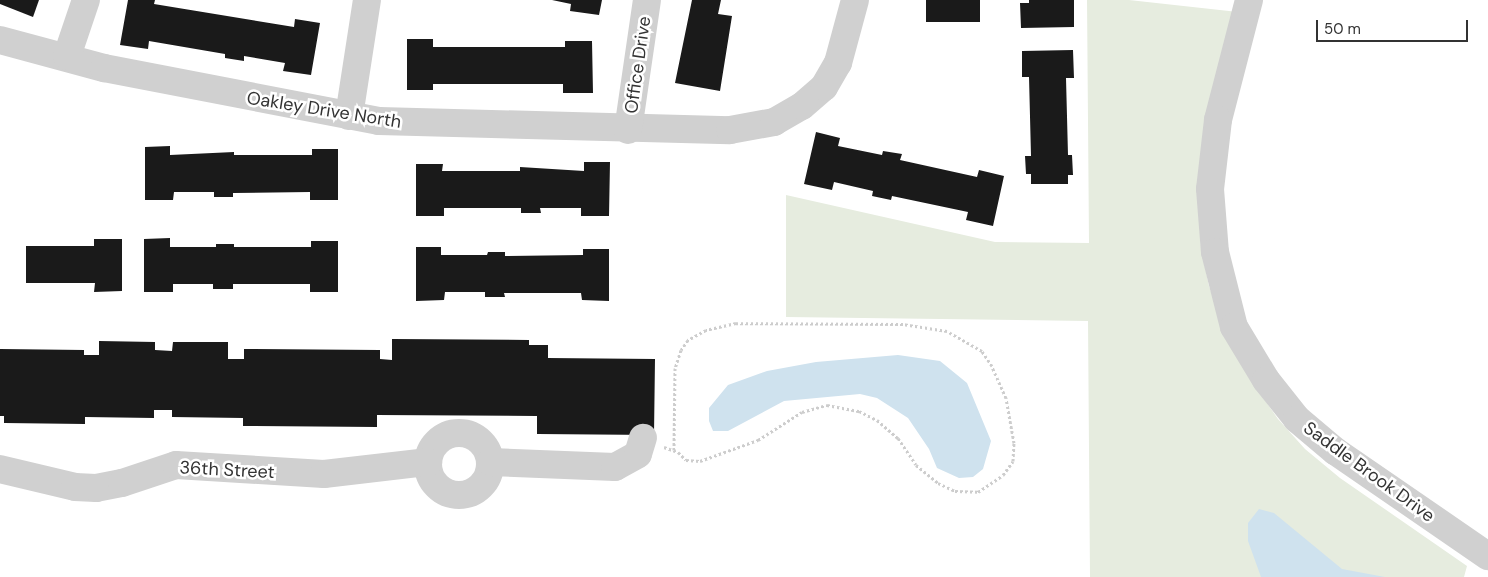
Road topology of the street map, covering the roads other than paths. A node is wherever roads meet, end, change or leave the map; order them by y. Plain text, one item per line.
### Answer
1 (86, 0) edge
2 (367, 0) edge
3 (647, 0) edge
4 (855, 0) edge
5 (1249, 0) edge
6 (0, 40) edge
7 (67, 56) junction
8 (349, 116) junction
9 (628, 130) junction
10 (642, 442) road end
11 (428, 462) junction
12 (491, 462) junction
13 (0, 469) edge
14 (1488, 556) edge

1 - 7 street
2 - 8 street
3 - 9 street, Office Drive
4 - 9 street, Oakley Drive North
5 - 14 street, Saddle Brook Drive
6 - 7 street, Oakley Drive North
7 - 8 street, Oakley Drive North
8 - 9 street, Oakley Drive North
10 - 12 street
11 - 12 street
11 - 12 street
11 - 13 street, 36th Street

